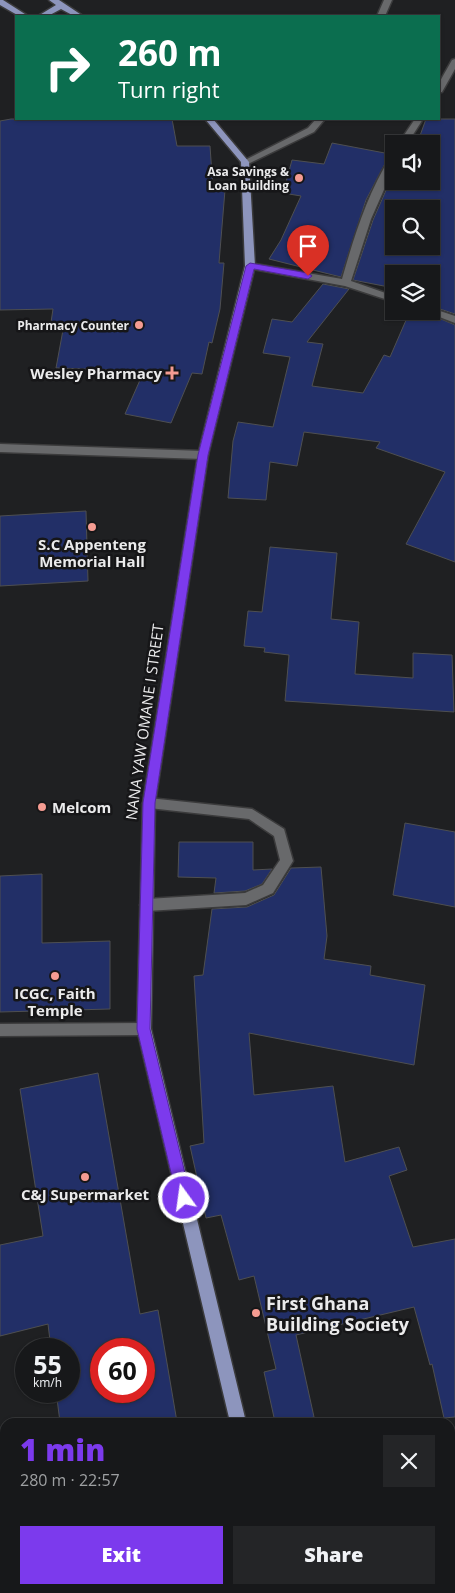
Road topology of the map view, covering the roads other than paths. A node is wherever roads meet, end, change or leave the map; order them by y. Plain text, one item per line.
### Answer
1 (53, 0) edge
2 (388, 0) edge
3 (0, 2) edge
4 (62, 5) junction
5 (22, 15) edge
6 (44, 15) edge
7 (77, 15) edge
8 (381, 15) edge
9 (455, 62) edge
10 (440, 88) edge
11 (320, 120) edge
12 (418, 120) edge
13 (209, 121) edge
14 (408, 135) edge
15 (245, 162) junction
16 (385, 173) edge
17 (250, 266) junction
18 (346, 283) junction
19 (385, 296) edge
20 (440, 315) edge
21 (455, 320) edge
22 (0, 448) edge
23 (203, 455) junction
24 (149, 803) junction
25 (147, 905) junction
26 (144, 1029) junction
27 (0, 1030) edge
28 (237, 1418) edge

1 - 4 main road
2 - 8 street
3 - 5 main road
4 - 6 main road
4 - 7 main road
9 - 10 street
11 - 15 street
12 - 14 street
13 - 15 main road
15 - 17 main road, NANA YAW OMANE I STREET
16 - 18 street
17 - 18 street
17 - 23 main road, NANA YAW OMANE I STREET
18 - 19 street
20 - 21 street
22 - 23 street
23 - 24 main road, NANA YAW OMANE I STREET
24 - 25 main road, NANA YAW OMANE I STREET
24 - 25 street
25 - 26 main road, NANA YAW OMANE I STREET
26 - 27 street
26 - 28 main road, NANA YAW OMANE I STREET

